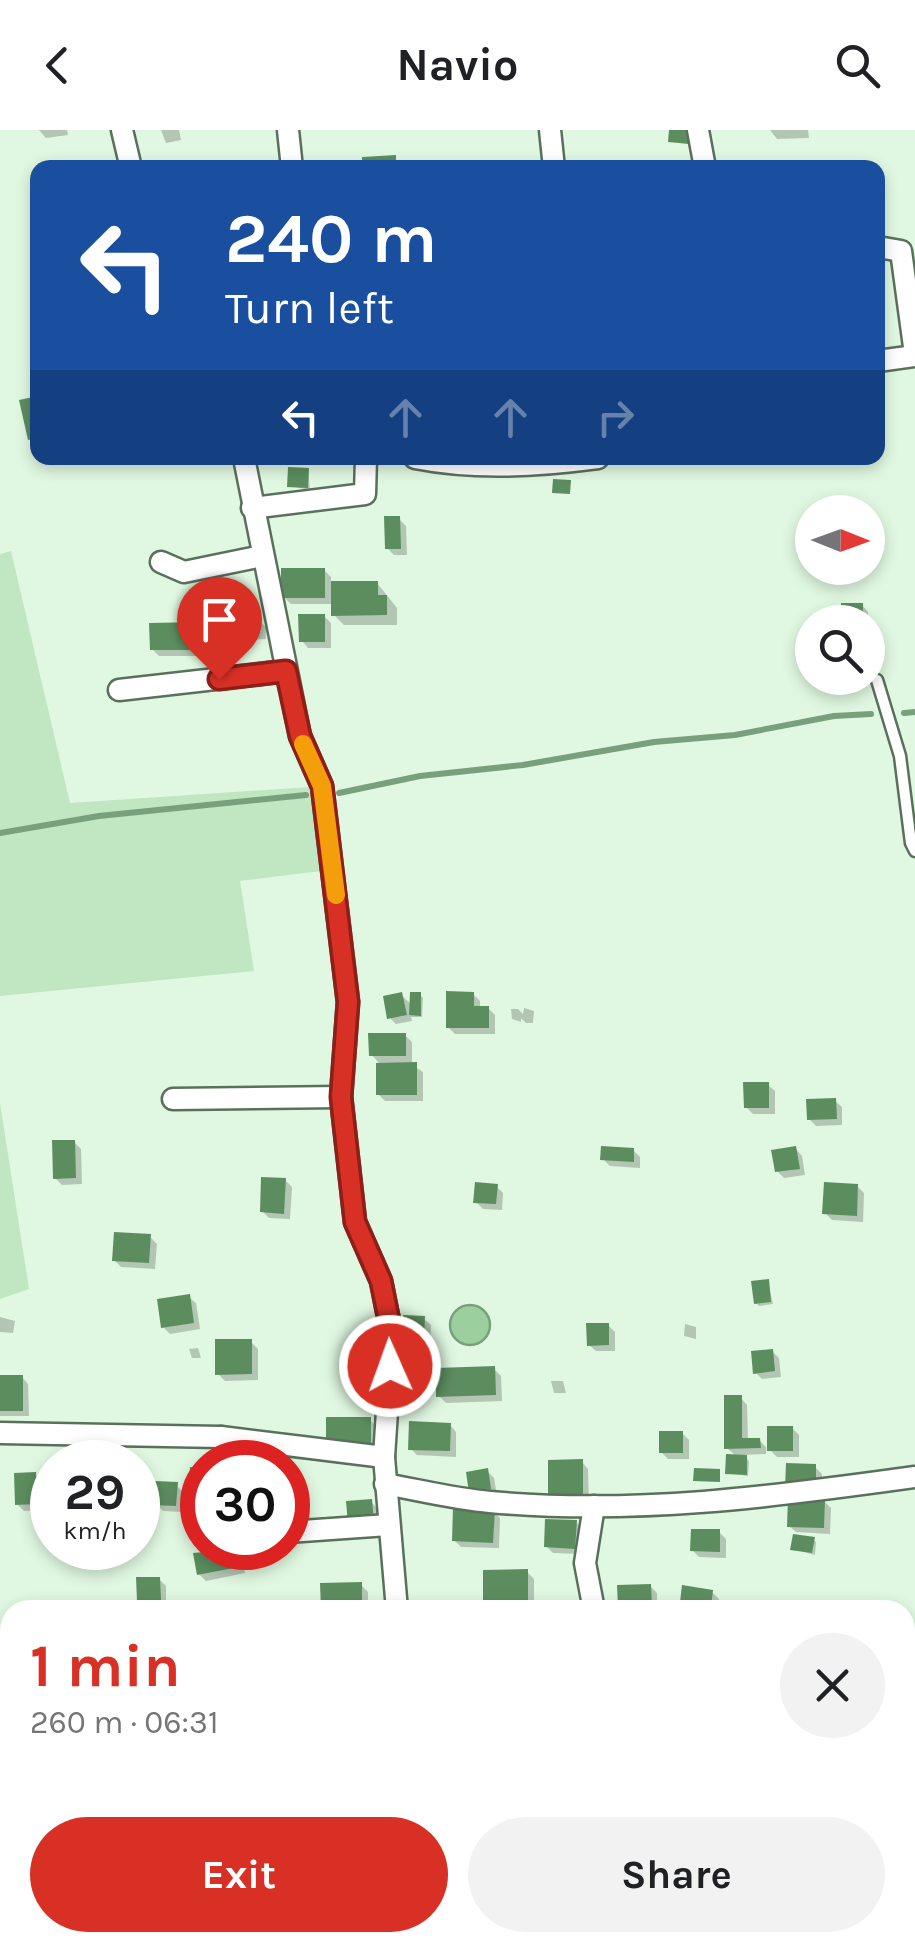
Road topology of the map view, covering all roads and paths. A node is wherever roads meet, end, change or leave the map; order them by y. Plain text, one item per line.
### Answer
1 (122, 130) edge
2 (288, 130) edge
3 (550, 130) edge
4 (698, 130) edge
5 (130, 160) edge
6 (291, 160) edge
7 (553, 160) edge
8 (704, 160) edge
9 (885, 248) edge
10 (915, 355) edge
11 (885, 360) edge
12 (245, 465) edge
13 (366, 465) edge
14 (252, 508) junction
15 (262, 556) junction
16 (161, 562) dead end
17 (286, 671) junction
18 (120, 690) dead end
19 (882, 695) edge
20 (915, 850) edge
21 (341, 1097) junction
22 (173, 1099) dead end
23 (0, 1433) edge
24 (222, 1437) junction
25 (223, 1440) edge
26 (384, 1457) junction
27 (915, 1477) edge
28 (385, 1484) junction
29 (594, 1506) junction
30 (388, 1525) junction
31 (310, 1530) edge
32 (396, 1600) edge
33 (592, 1600) edge

1 - 5 street
2 - 6 street
3 - 7 street
4 - 8 street
9 - 10 street
10 - 11 street
12 - 14 street
13 - 14 street
14 - 15 street
15 - 16 street
15 - 17 street
17 - 18 street
17 - 21 street
19 - 20 lane
21 - 22 street
21 - 26 street
23 - 24 street
24 - 25 street
24 - 26 street
26 - 28 street
27 - 29 street
28 - 29 street
28 - 30 street
29 - 33 street
30 - 31 street
30 - 32 street

